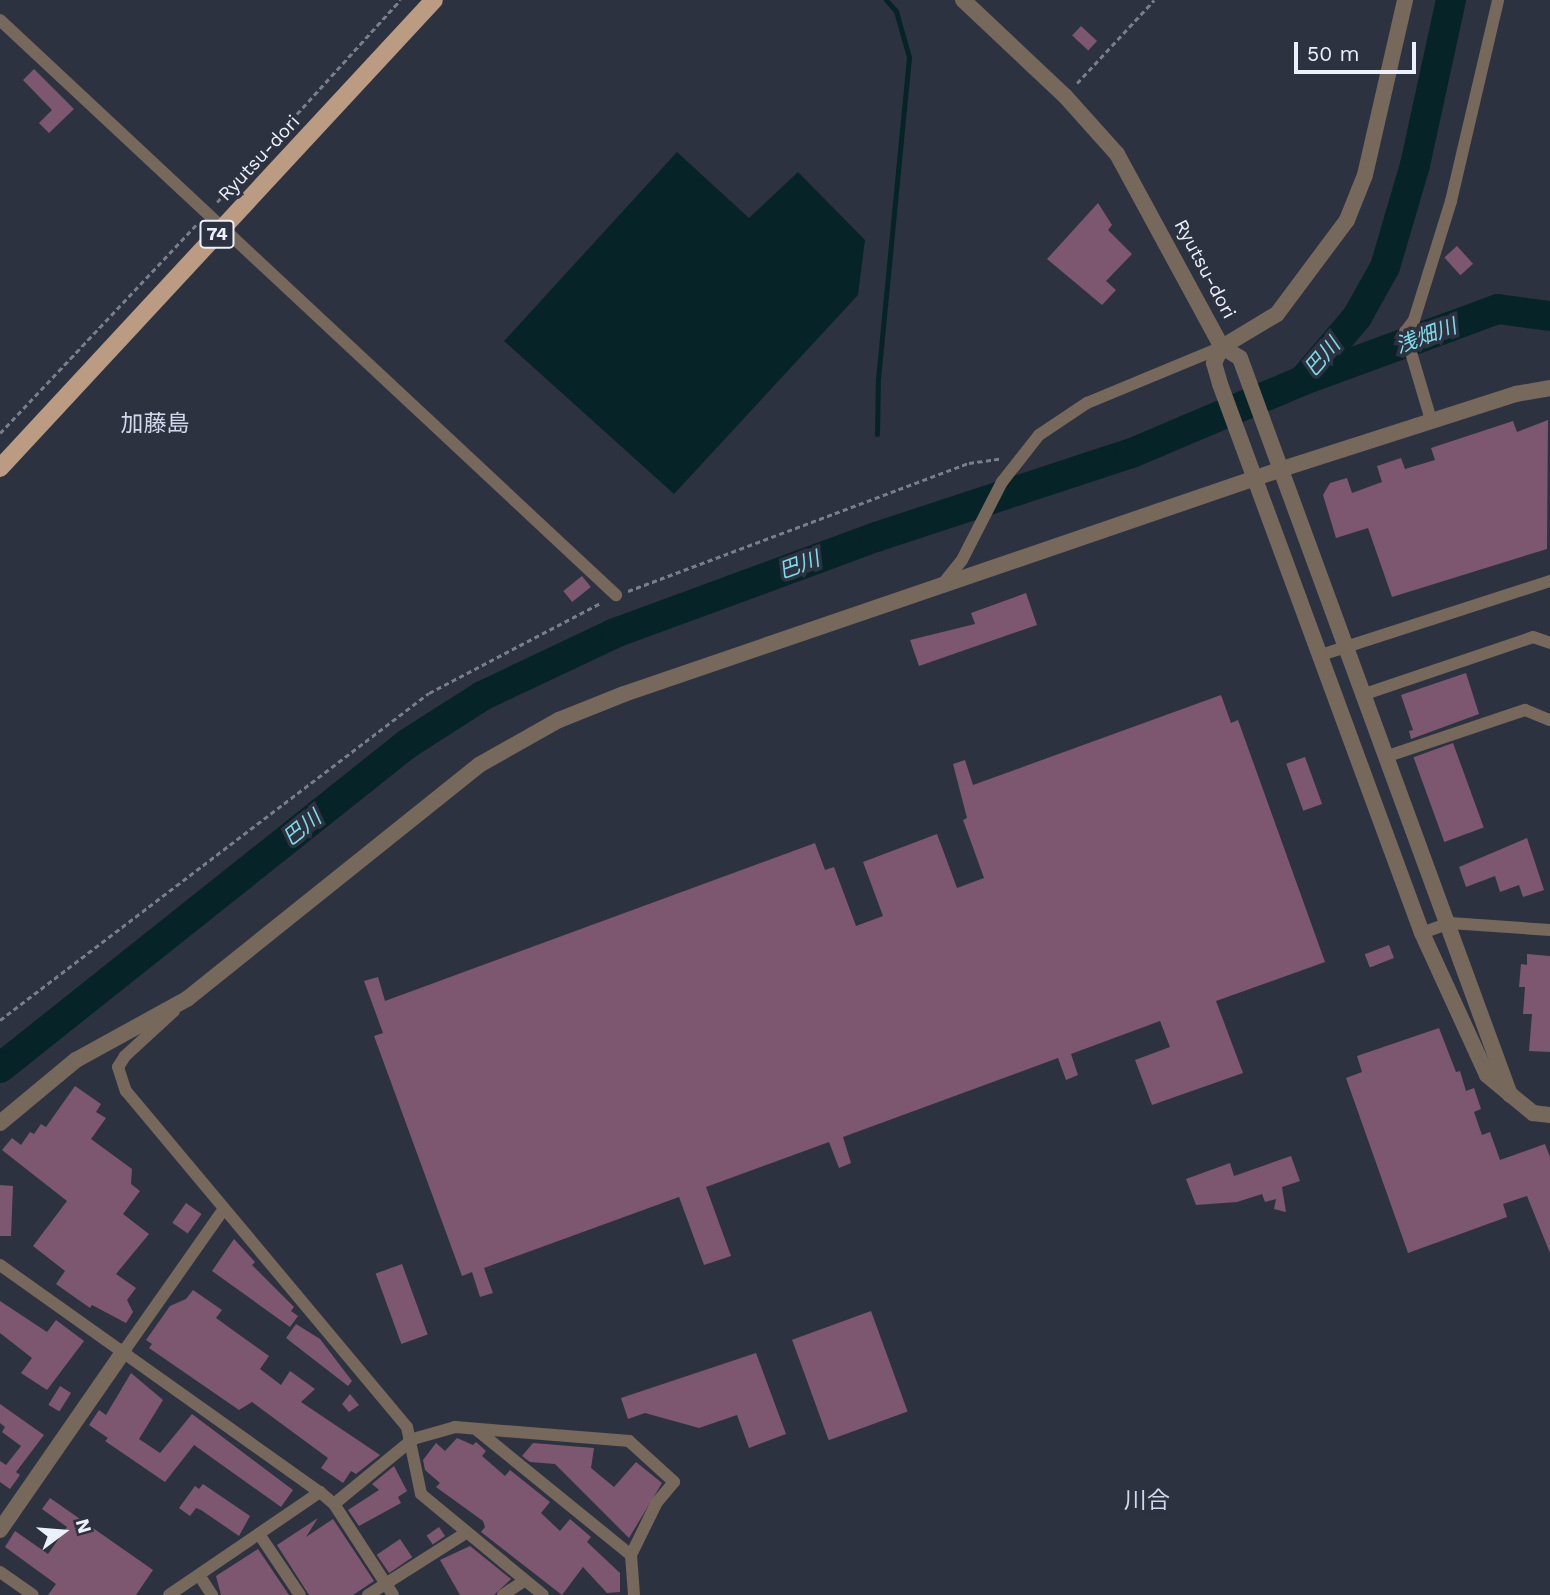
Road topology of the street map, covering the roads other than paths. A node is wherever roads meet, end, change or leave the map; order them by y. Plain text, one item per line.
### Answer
1 (434, 0) edge
2 (963, 0) edge
3 (1405, 0) edge
4 (1498, 0) edge
5 (0, 20) edge
6 (223, 227) junction
7 (1222, 347) junction
8 (1550, 388) edge
9 (1431, 420) junction
10 (0, 468) edge
11 (1282, 469) junction
12 (1256, 479) junction
13 (1550, 581) edge
14 (940, 587) junction
15 (616, 595) road end
16 (1550, 643) edge
17 (1348, 646) junction
18 (1321, 655) junction
19 (1365, 694) junction
20 (1550, 720) edge
21 (1388, 756) junction
22 (1450, 923) junction
23 (1550, 930) edge
24 (1422, 933) junction
25 (187, 999) junction
26 (1511, 1100) junction
27 (1550, 1115) edge
28 (0, 1123) edge
29 (223, 1210) junction
30 (0, 1265) edge
31 (124, 1351) junction
32 (477, 1430) junction
33 (413, 1439) junction
34 (320, 1492) junction
35 (334, 1504) junction
36 (0, 1530) edge
37 (259, 1534) junction
38 (464, 1534) junction
39 (631, 1555) junction
40 (0, 1572) edge
41 (199, 1575) junction
42 (524, 1581) junction
43 (386, 1583) junction
44 (33, 1595) edge
45 (169, 1595) edge
46 (212, 1595) edge
47 (300, 1595) edge
48 (368, 1595) edge
49 (393, 1595) edge
50 (503, 1595) edge
51 (543, 1595) edge
52 (634, 1595) edge

1 - 6 main road, Ryutsu-dori / 74
2 - 7 street, Ryutsu-dori
3 - 7 street, Ryutsu-dori
4 - 9 street
5 - 6 street
6 - 10 main road, Ryutsu-dori / 74
6 - 15 street
7 - 11 street
7 - 12 street
7 - 14 street
8 - 9 street
9 - 11 street
11 - 12 street
11 - 17 street
12 - 14 street
12 - 18 street
13 - 17 street
14 - 25 street
16 - 19 street
17 - 18 street
17 - 19 street
18 - 24 street
19 - 21 street
20 - 21 street
21 - 22 street
22 - 23 street
22 - 24 street
22 - 26 street
24 - 26 street
25 - 28 street
25 - 29 street
26 - 27 street
29 - 31 street
29 - 33 street
30 - 31 street
31 - 34 street
31 - 36 street
32 - 33 street
32 - 39 street
32 - 39 street
33 - 35 street
33 - 38 street
34 - 35 street
34 - 37 street
35 - 43 street
37 - 41 street
37 - 47 street
38 - 42 street
38 - 43 street
39 - 52 street
40 - 44 street
41 - 45 street
41 - 46 street
42 - 50 street
42 - 51 street
43 - 48 street
43 - 49 street

